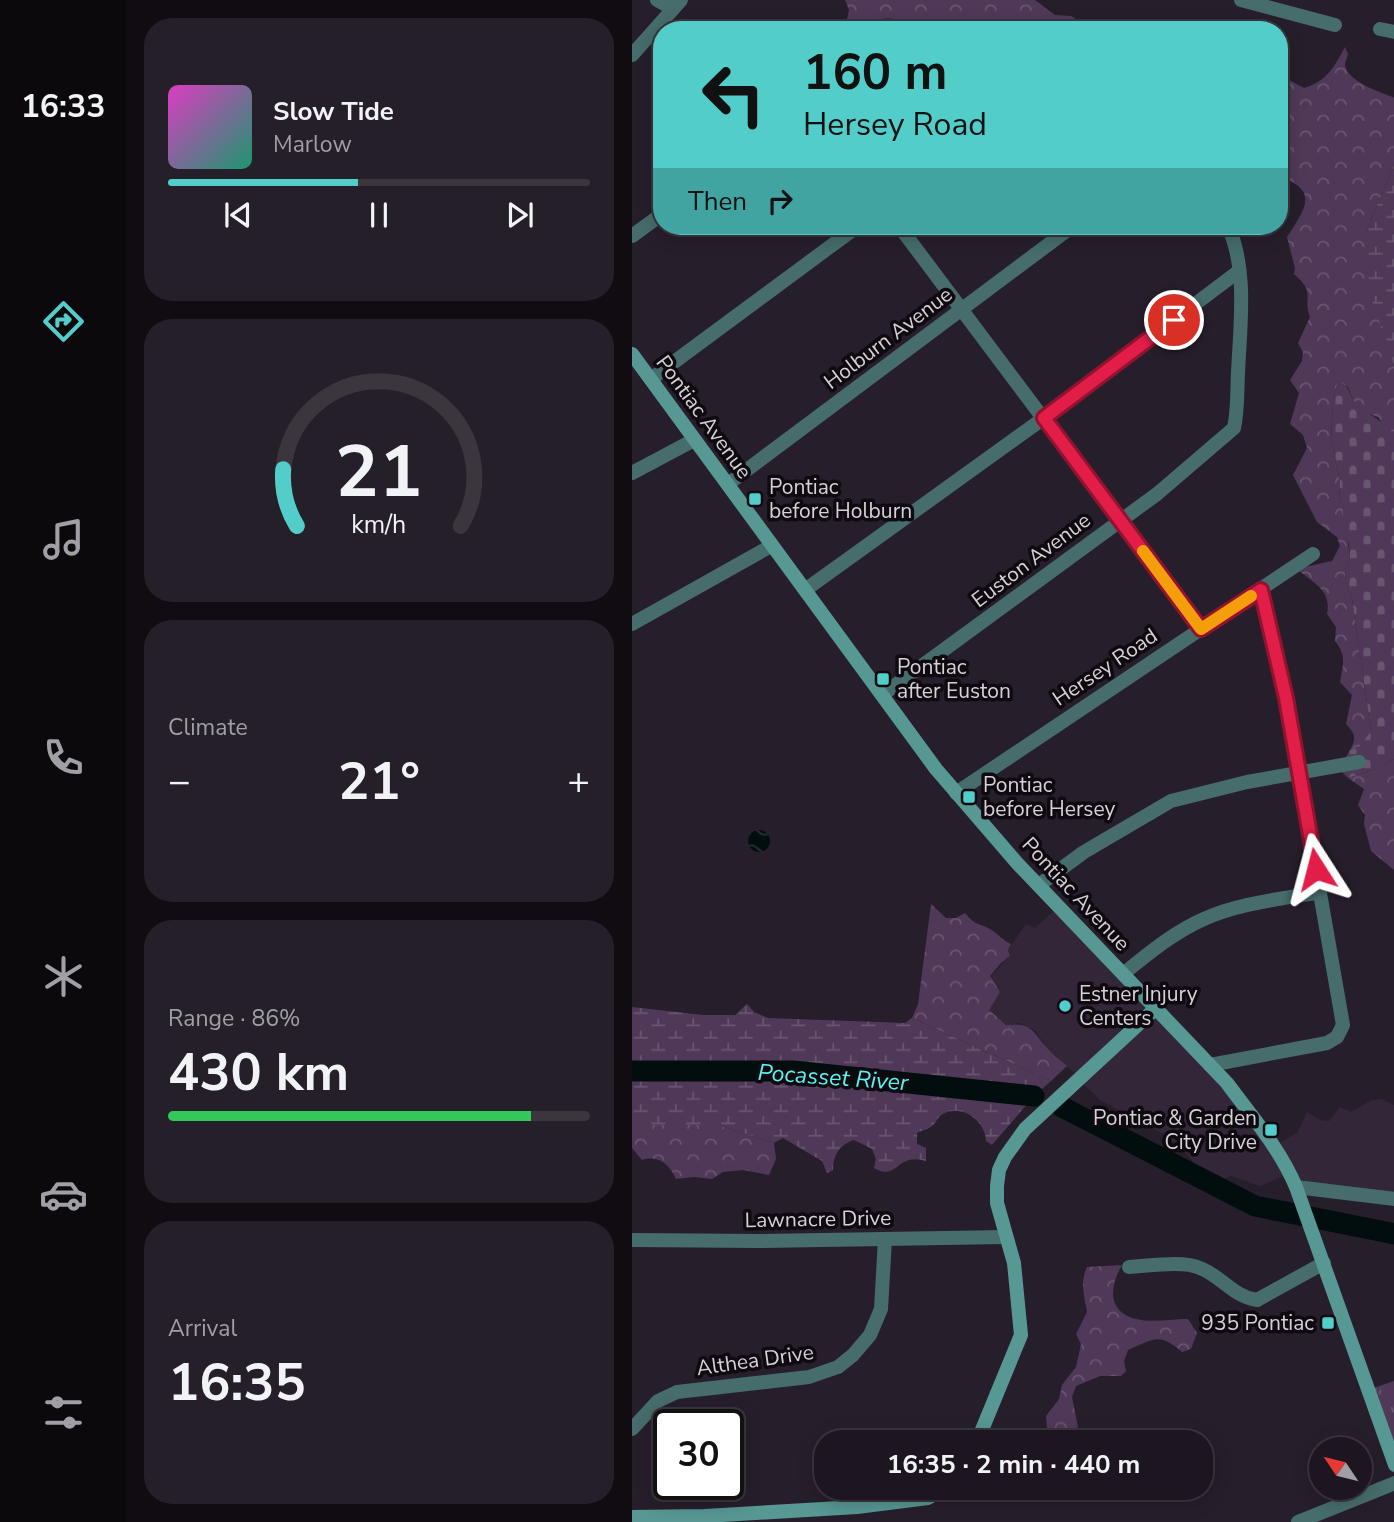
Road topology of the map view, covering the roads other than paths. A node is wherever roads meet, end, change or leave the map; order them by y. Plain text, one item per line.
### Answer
1 (657, 0) edge
2 (1241, 0) edge
3 (1300, 0) edge
4 (677, 5) edge
5 (1295, 15) junction
6 (666, 21) edge
7 (1335, 25) dead end
8 (653, 37) edge
9 (632, 55) edge
10 (653, 221) edge
11 (846, 235) edge
12 (906, 235) edge
13 (1062, 235) edge
14 (1231, 235) edge
15 (632, 236) edge
16 (1239, 271) junction
17 (962, 309) junction
18 (632, 354) edge
19 (651, 379) junction
20 (1044, 418) junction
21 (694, 440) junction
22 (632, 474) edge
23 (728, 484) junction
24 (1120, 520) junction
25 (771, 546) junction
26 (1313, 554) dead end
27 (805, 590) junction
28 (1261, 590) junction
29 (632, 624) edge
30 (1201, 629) junction
31 (882, 695) junction
32 (1359, 762) dead end
33 (1299, 773) junction
34 (956, 793) junction
35 (1039, 885) junction
36 (1320, 892) junction
37 (1123, 974) junction
38 (1155, 1008) junction
39 (1210, 1065) junction
40 (1296, 1187) junction
41 (1394, 1199) edge
42 (1005, 1237) junction
43 (885, 1239) junction
44 (632, 1240) edge
45 (1324, 1263) junction
46 (1129, 1266) dead end
47 (632, 1429) edge
48 (982, 1430) edge
49 (1394, 1465) edge
50 (1394, 1483) edge
51 (912, 1500) edge
52 (632, 1517) edge
53 (1320, 1517) edge
54 (1298, 1522) edge

1 - 4 street
2 - 5 street
3 - 5 street
4 - 6 street
5 - 7 street
8 - 9 street
10 - 15 street
11 - 19 street
12 - 17 street
13 - 17 street, Holburn Avenue
14 - 16 street
16 - 20 street
16 - 24 street, Euston Avenue
17 - 20 street
17 - 23 street, Holburn Avenue
18 - 19 main road, Pontiac Avenue
19 - 21 main road, Pontiac Avenue
20 - 24 street
20 - 27 street
21 - 22 street
21 - 23 main road, Pontiac Avenue
23 - 25 main road, Pontiac Avenue
24 - 30 street
24 - 31 street, Euston Avenue
25 - 27 main road, Pontiac Avenue
25 - 29 street
26 - 28 street, Hersey Road
27 - 31 main road, Pontiac Avenue
28 - 30 street, Hersey Road
28 - 33 street
30 - 34 street, Hersey Road
31 - 34 main road, Pontiac Avenue
32 - 33 street
33 - 35 street
33 - 36 street
34 - 35 main road, Pontiac Avenue
35 - 37 main road, Pontiac Avenue
36 - 37 street
36 - 39 street
37 - 38 main road, Pontiac Avenue
38 - 39 main road, Pontiac Avenue
38 - 42 main road
39 - 40 main road, Pontiac Avenue
40 - 41 street
40 - 45 main road, Pontiac Avenue
42 - 43 street, Lawnacre Drive
42 - 48 main road
43 - 44 street, Lawnacre Drive
43 - 47 street, Althea Drive
45 - 46 street
45 - 49 main road, Pontiac Avenue
50 - 53 street
51 - 52 main road
53 - 54 street

